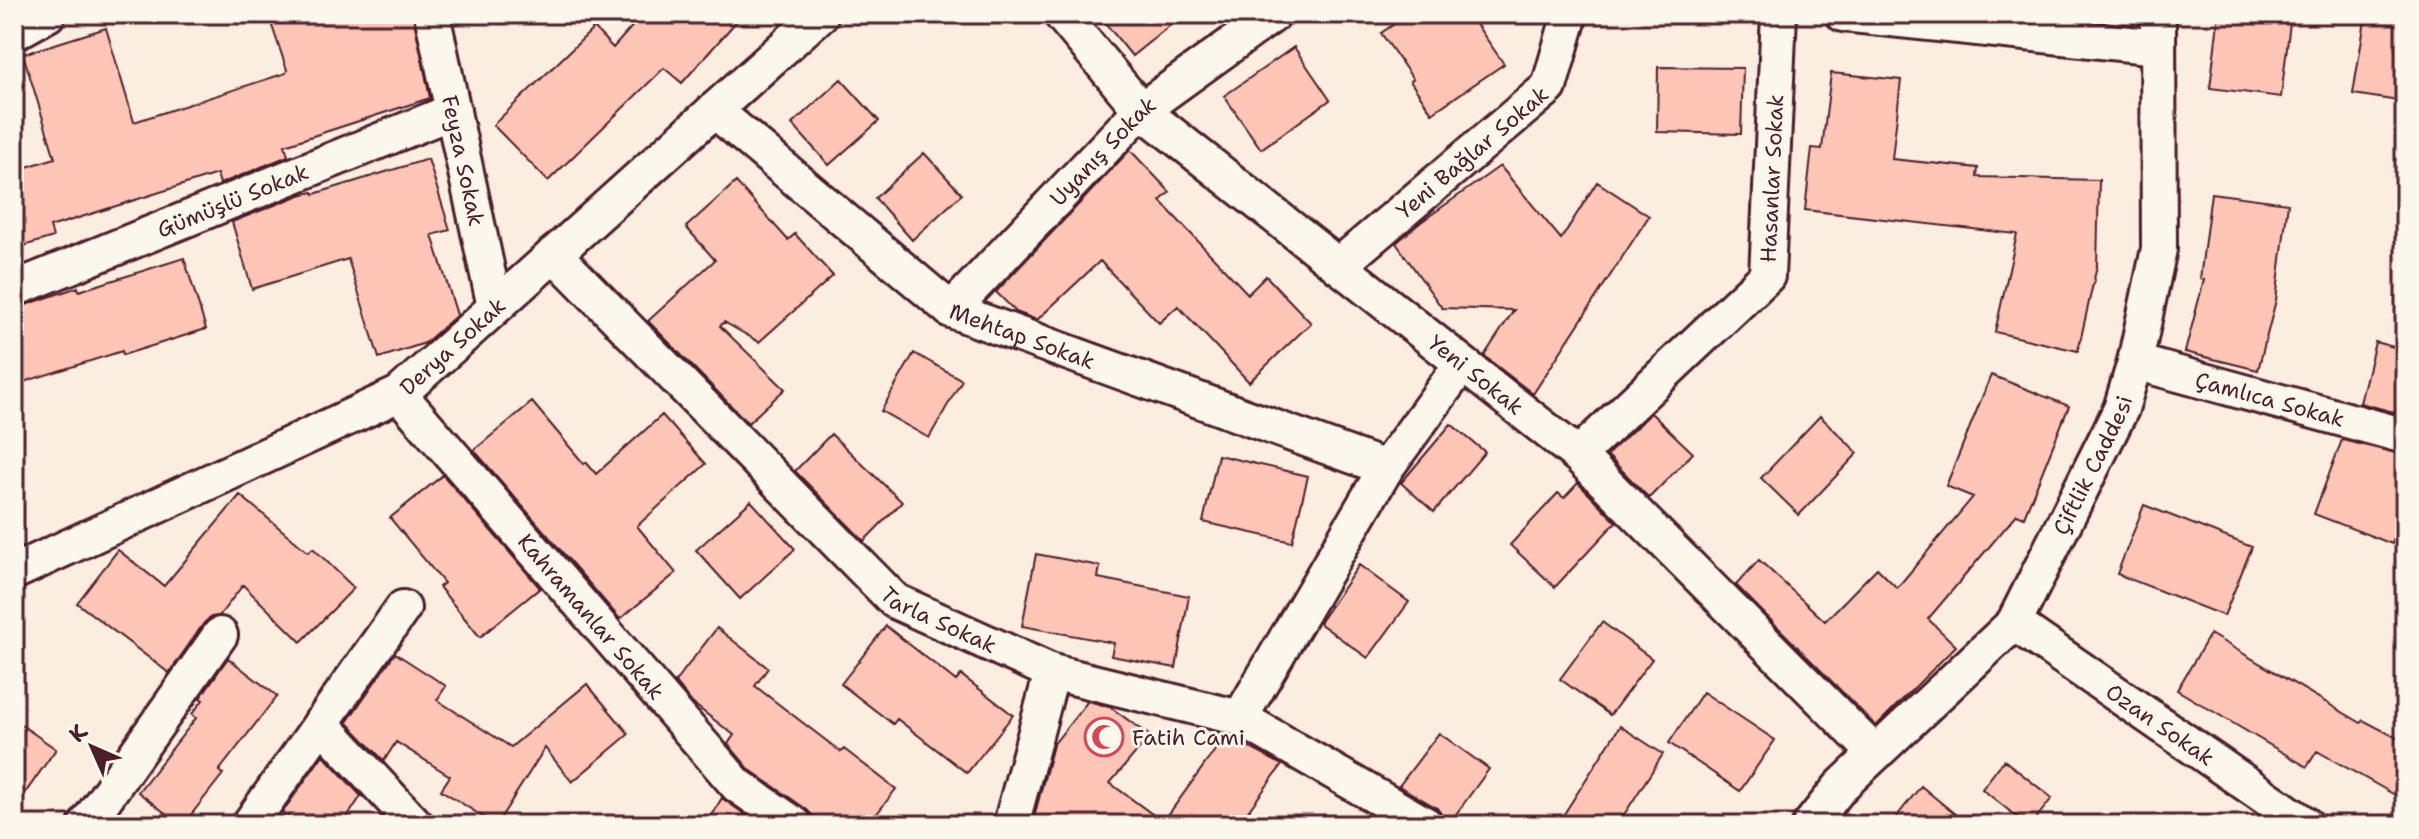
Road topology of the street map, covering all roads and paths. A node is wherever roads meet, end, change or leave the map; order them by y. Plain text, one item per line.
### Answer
1 (48, 14) edge
2 (432, 14) edge
3 (821, 14) edge
4 (1061, 14) edge
5 (1274, 14) edge
6 (1570, 14) edge
7 (1779, 14) edge
8 (1843, 14) edge
9 (2158, 30) edge
10 (14, 33) edge
11 (714, 110) junction
12 (1141, 110) junction
13 (453, 111) junction
14 (554, 254) junction
15 (1338, 266) junction
16 (14, 289) edge
17 (495, 307) junction
18 (951, 310) junction
19 (2135, 362) junction
20 (1462, 364) junction
21 (399, 394) junction
22 (2405, 436) edge
23 (1578, 455) junction
24 (1386, 468) junction
25 (14, 572) edge
26 (403, 608) dead end
27 (2014, 623) junction
28 (220, 635) dead end
29 (1052, 672) junction
30 (1240, 718) junction
31 (321, 723) junction
32 (1875, 753) junction
33 (86, 825) edge
34 (249, 825) edge
35 (416, 825) edge
36 (795, 825) edge
37 (1011, 825) edge
38 (1426, 825) edge
39 (1810, 825) edge
40 (2306, 825) edge

1 - 10 street
2 - 13 street, Feyza Sokak
3 - 11 street, Derya Sokak
4 - 12 street, Yeni Sokak
5 - 12 street, Uyanış Sokak
6 - 15 street, Yeni Bağlar Sokak
7 - 23 street, Hasanlar Sokak
8 - 9 street
9 - 19 street, Çiftlik Caddesi
11 - 14 street, Derya Sokak
11 - 18 street, Mehtap Sokak
12 - 15 street, Yeni Sokak
12 - 18 street, Uyanış Sokak
13 - 16 street, Gümüşlü Sokak
13 - 17 street, Feyza Sokak
14 - 17 street, Derya Sokak
14 - 29 street, Tarla Sokak
15 - 20 street, Yeni Sokak
17 - 21 street, Derya Sokak
18 - 24 street, Mehtap Sokak
19 - 22 street, Çamlıca Sokak
19 - 27 street, Çiftlik Caddesi
20 - 23 street, Yeni Sokak
20 - 24 street
21 - 25 street, Derya Sokak
21 - 36 street, Kahramanlar Sokak
23 - 32 street, Yeni Sokak
24 - 30 street
26 - 31 street
27 - 32 street, Çiftlik Caddesi
27 - 40 street, Ozan Sokak
28 - 33 street
29 - 30 street, Tarla Sokak
29 - 37 street
30 - 38 street, Tarla Sokak
31 - 34 street
31 - 35 street
32 - 39 street, Çiftlik Caddesi

